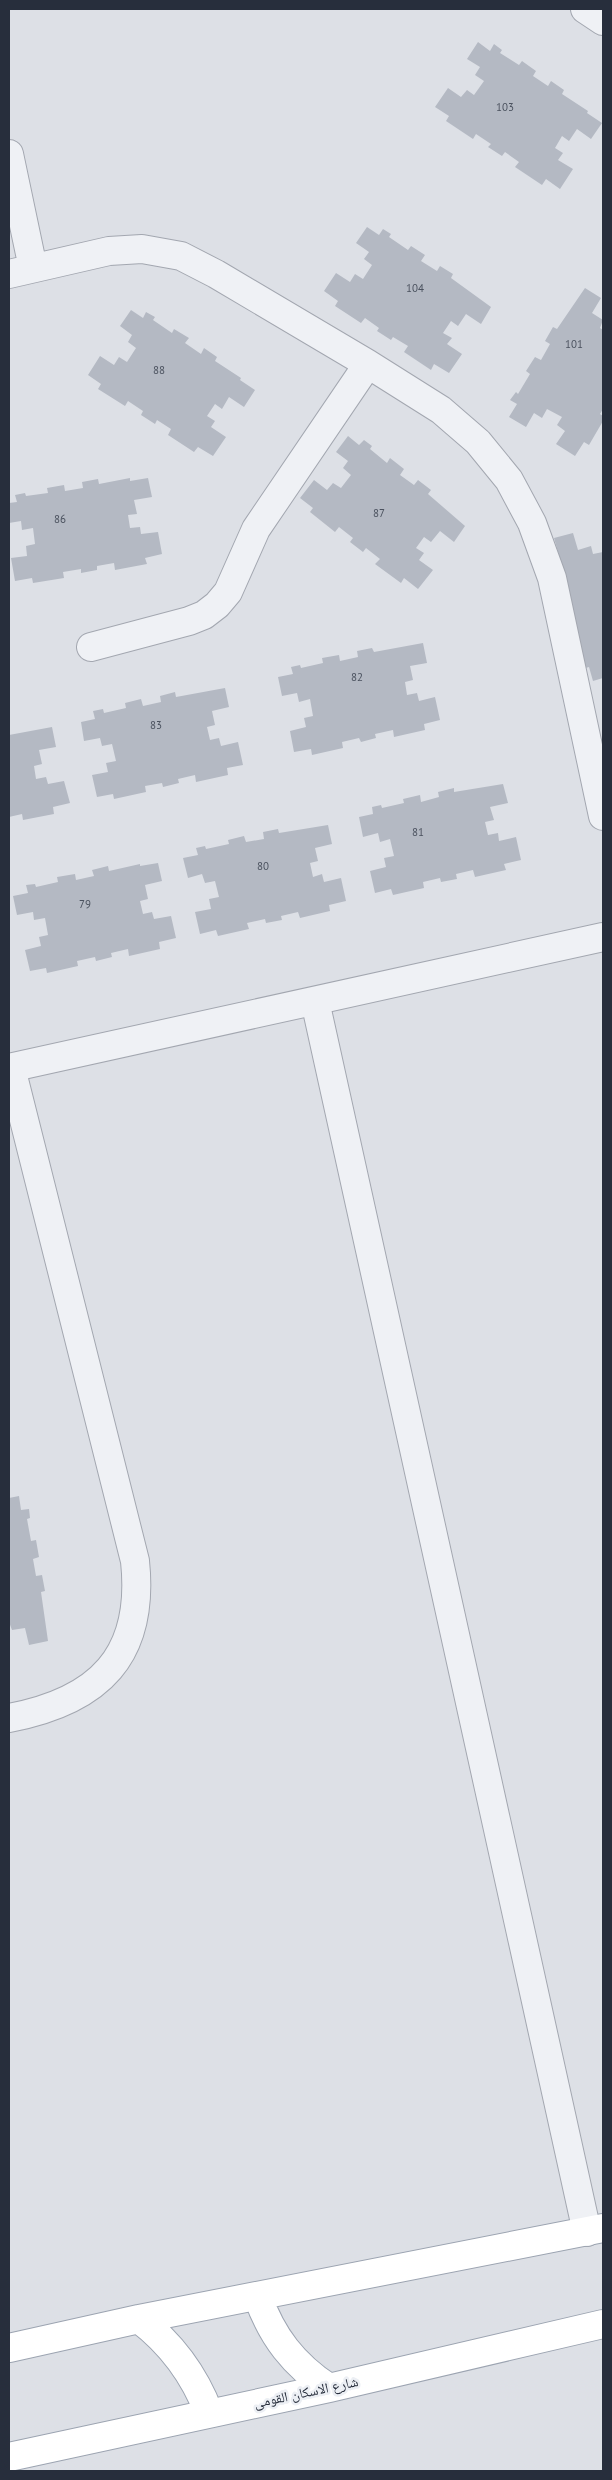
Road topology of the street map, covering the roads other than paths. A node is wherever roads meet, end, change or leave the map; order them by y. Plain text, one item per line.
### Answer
1 (585, 9) edge
2 (603, 21) edge
3 (9, 154) edge
4 (21, 271) edge
5 (368, 364) junction
6 (91, 647) dead end
7 (603, 816) edge
8 (603, 937) edge
9 (315, 1001) junction
10 (10, 1068) edge
11 (9, 1718) edge
12 (595, 2230) edge
13 (258, 2297) junction
14 (139, 2319) junction
15 (603, 2324) edge
16 (9, 2348) edge
17 (329, 2388) junction
18 (209, 2413) junction
19 (9, 2457) edge

1 - 2 street
3 - 4 street
4 - 5 street
5 - 6 street
5 - 7 street
8 - 9 street
9 - 10 street
9 - 12 street
10 - 11 street
12 - 13 main road
13 - 14 main road
13 - 17 main road
14 - 16 main road
14 - 18 main road
15 - 17 main road, شارع الاسكان القومى
17 - 18 main road, شارع الاسكان القومى
18 - 19 main road, شارع الاسكان القومى

